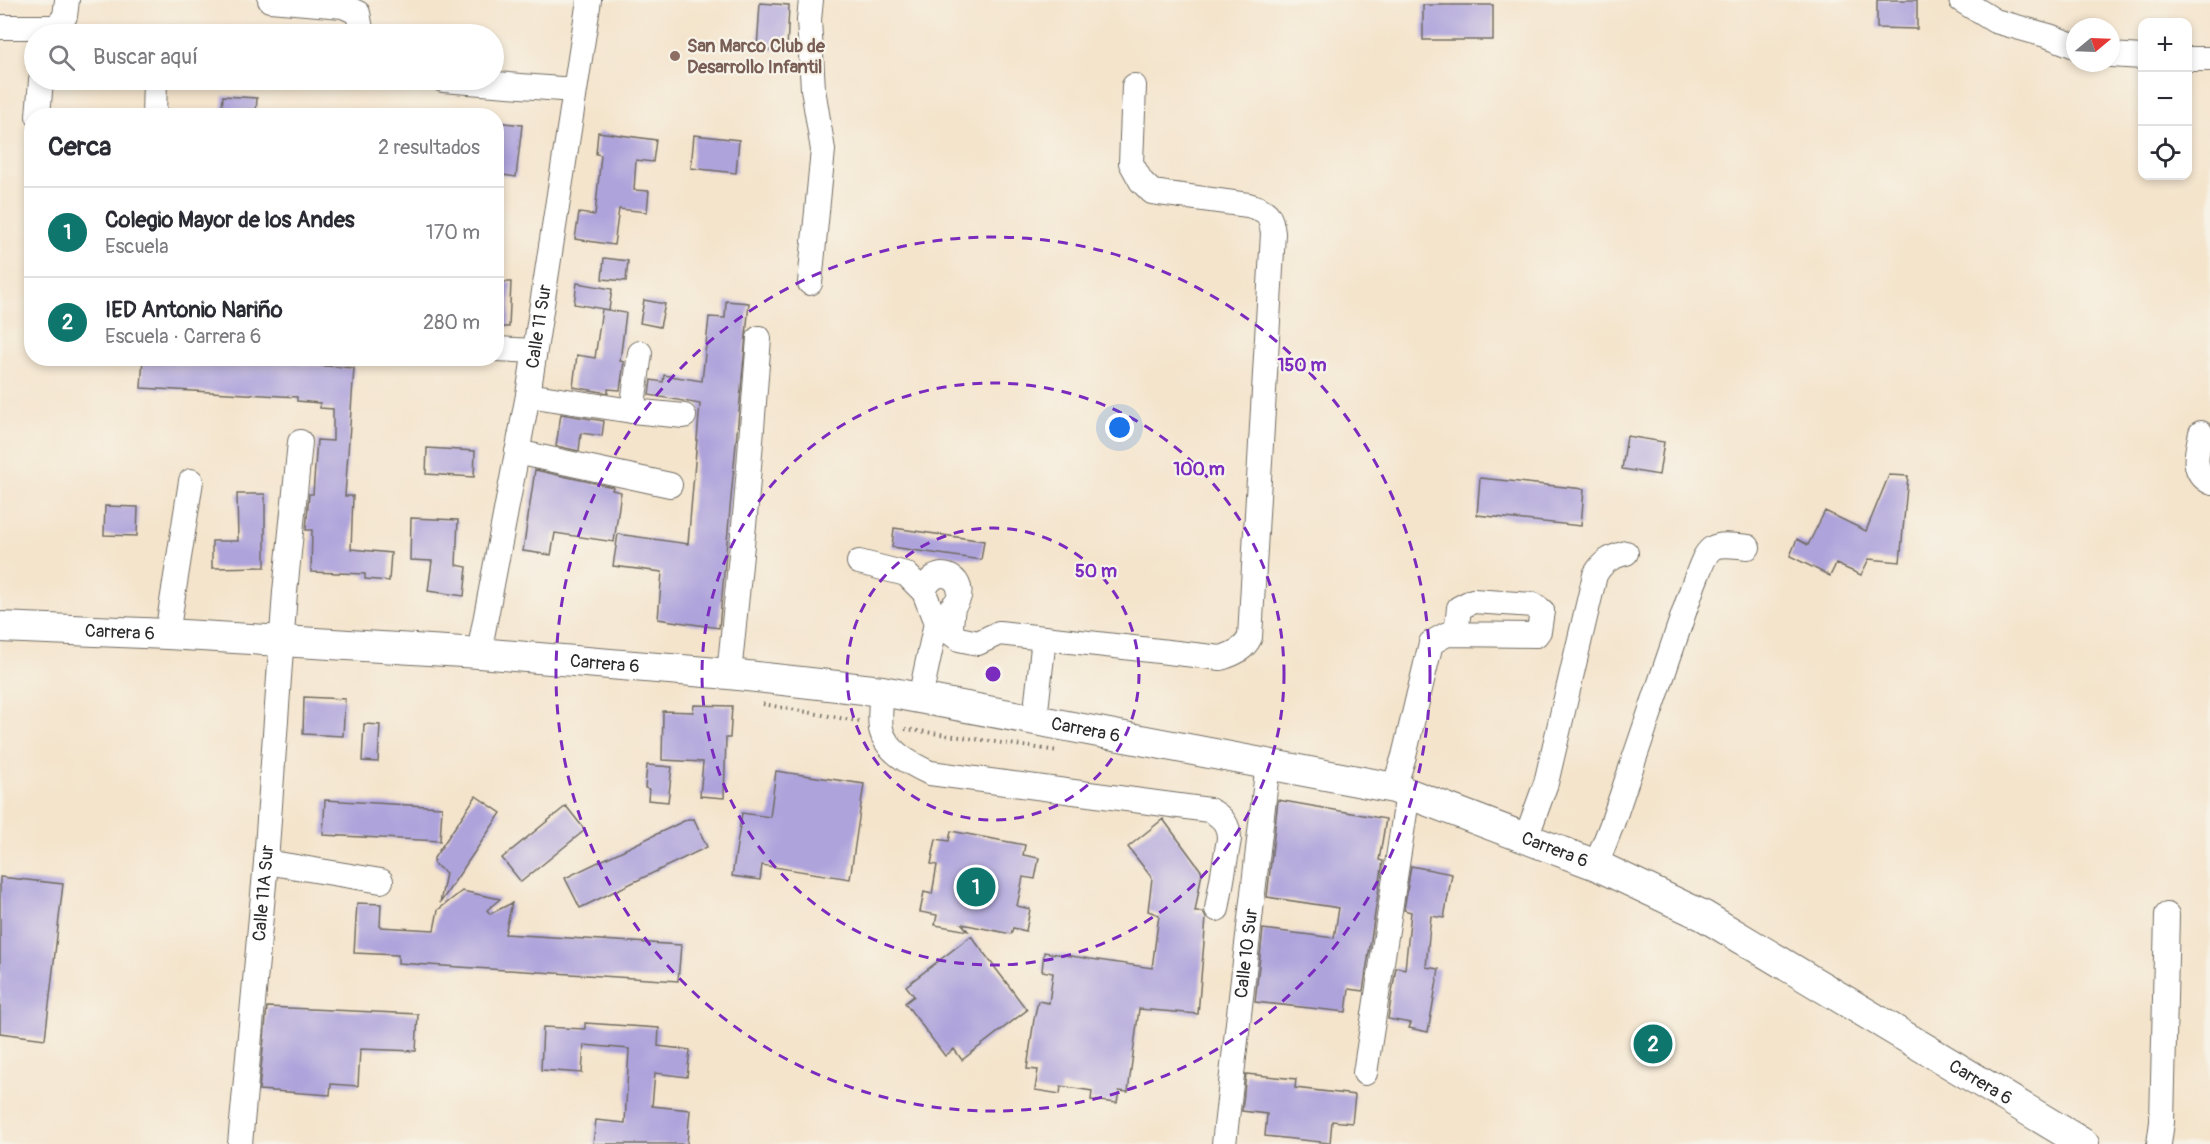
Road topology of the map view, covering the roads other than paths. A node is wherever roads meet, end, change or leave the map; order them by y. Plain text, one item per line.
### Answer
1 (67, 0) edge
2 (270, 0) edge
3 (589, 0) edge
4 (811, 0) edge
5 (1961, 0) edge
6 (59, 24) edge
7 (360, 24) edge
8 (0, 27) edge
9 (24, 27) edge
10 (2066, 43) edge
11 (2120, 56) edge
12 (2138, 57) edge
13 (2192, 59) edge
14 (2210, 59) edge
15 (504, 85) edge
16 (1134, 86) dead end
17 (40, 90) edge
18 (155, 90) edge
19 (574, 90) junction
20 (39, 108) edge
21 (154, 108) edge
22 (810, 283) dead end
23 (759, 338) dead end
24 (504, 349) edge
25 (534, 351) junction
26 (640, 353) dead end
27 (528, 395) junction
28 (632, 411) junction
29 (684, 416) dead end
30 (2201, 433) dead end
31 (300, 442) dead end
32 (517, 452) junction
33 (191, 481) dead end
34 (2210, 482) edge
35 (670, 485) dead end
36 (1748, 548) dead end
37 (1626, 554) dead end
38 (859, 562) dead end
39 (924, 592) junction
40 (953, 606) junction
41 (936, 623) junction
42 (0, 627) edge
43 (167, 634) junction
44 (1456, 634) dead end
45 (1044, 638) junction
46 (283, 642) junction
47 (479, 653) junction
48 (729, 674) junction
49 (882, 691) junction
50 (920, 698) junction
51 (1035, 719) junction
52 (1268, 763) junction
53 (1401, 790) junction
54 (1526, 838) junction
55 (266, 862) junction
56 (1596, 865) junction
57 (381, 881) dead end
58 (1217, 909) dead end
59 (2167, 915) dead end
60 (1365, 1073) dead end
61 (240, 1144) edge
62 (248, 1144) edge
63 (1224, 1144) edge
64 (2084, 1144) edge
65 (2159, 1144) edge

1 - 6 street
2 - 7 street
3 - 19 street, Calle 11 Sur
4 - 22 street
5 - 10 street
8 - 9 street
11 - 12 street
13 - 14 street
15 - 19 street
16 - 45 street
17 - 20 street
18 - 21 street
19 - 25 street, Calle 11 Sur
23 - 48 street
24 - 25 street
25 - 27 street, Calle 11 Sur
26 - 28 street
27 - 28 street
27 - 32 street, Calle 11 Sur
28 - 29 street
30 - 34 street
31 - 46 street, Calle 11A Sur
32 - 35 street
32 - 47 street, Calle 11 Sur
33 - 43 street
36 - 56 street
37 - 54 street
38 - 39 street
39 - 40 street
39 - 41 street
40 - 41 street
40 - 45 street
41 - 50 street
42 - 43 main road, Carrera 6
43 - 46 main road, Carrera 6
44 - 53 street
45 - 51 street
46 - 47 main road, Carrera 6
46 - 55 street, Calle 11A Sur
47 - 48 main road, Carrera 6
48 - 49 main road, Carrera 6
49 - 50 main road, Carrera 6
49 - 58 street
50 - 51 main road, Carrera 6
51 - 52 main road, Carrera 6
52 - 53 main road, Carrera 6
52 - 63 street, Calle 10 Sur
53 - 54 main road, Carrera 6
53 - 60 street
54 - 56 main road, Carrera 6
55 - 57 street
55 - 61 street, Calle 11A Sur
56 - 64 main road, Carrera 6
59 - 65 street
61 - 62 street

